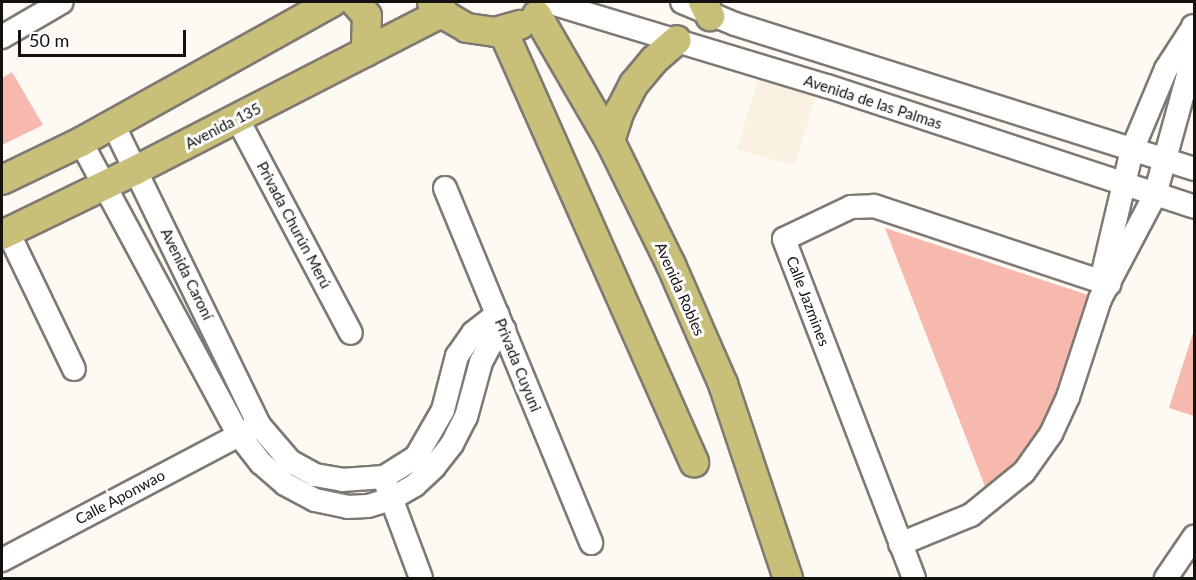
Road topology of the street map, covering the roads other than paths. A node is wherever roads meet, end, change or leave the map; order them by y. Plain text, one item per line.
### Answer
1 (62, 2) edge
2 (333, 2) edge
3 (355, 2) edge
4 (682, 2) edge
5 (545, 6) edge
6 (437, 7) edge
7 (716, 14) edge
8 (1194, 24) edge
9 (502, 31) junction
10 (2, 37) edge
11 (677, 40) junction
12 (786, 40) junction
13 (366, 52) junction
14 (726, 55) junction
15 (778, 71) junction
16 (237, 118) junction
17 (113, 124) junction
18 (610, 141) junction
19 (81, 142) junction
20 (1132, 150) junction
21 (1167, 160) junction
22 (1194, 169) edge
23 (136, 170) junction
24 (2, 179) edge
25 (1123, 184) junction
26 (104, 186) junction
27 (445, 189) dead end
28 (1155, 195) junction
29 (1194, 207) edge
30 (5, 234) edge
31 (1103, 288) junction
32 (501, 322) junction
33 (351, 333) dead end
34 (74, 369) dead end
35 (249, 430) junction
36 (694, 463) dead end
37 (384, 477) junction
38 (391, 499) junction
39 (1194, 537) edge
40 (591, 543) dead end
41 (900, 544) junction
42 (2, 562) edge
43 (12, 579) edge
44 (421, 579) edge
45 (788, 579) edge
46 (914, 579) edge
47 (1166, 579) edge

1 - 10 street
2 - 17 main road
3 - 13 main road
4 - 7 street
5 - 9 main road
5 - 11 street, Avenida de las Palmas
5 - 18 main road, Avenida Robles
6 - 9 main road
6 - 13 main road, Avenida 135
7 - 12 street
7 - 14 street
8 - 20 street
8 - 21 street
9 - 36 main road
11 - 14 street, Avenida de las Palmas
11 - 18 main road
12 - 15 street
12 - 20 street
13 - 16 main road, Avenida 135
14 - 15 street, Avenida de las Palmas
15 - 25 street, Avenida de las Palmas
16 - 23 main road, Avenida 135
16 - 33 street, Privada Churún Merú
17 - 19 main road
17 - 23 street, Avenida Caroní
18 - 45 main road, Avenida Robles
19 - 24 main road
19 - 26 street, Avenida Caroní
20 - 21 street
20 - 25 street
21 - 22 street
21 - 28 street
23 - 26 main road, Avenida 135
23 - 35 street, Avenida Caroní
25 - 28 street, Avenida de las Palmas
25 - 31 street
26 - 30 main road, Avenida 135
26 - 35 street, Avenida Caroní
27 - 32 street, Privada Cuyuni
28 - 29 street, Avenida de las Palmas
28 - 31 street
30 - 34 street
31 - 41 street
31 - 41 street, Calle Jazmines
32 - 37 street
32 - 38 street
32 - 40 street, Privada Cuyuni
35 - 37 street
35 - 38 street
35 - 42 street, Calle Aponwao
37 - 38 street
38 - 44 street
39 - 47 street
41 - 46 street, Calle Jazmines
42 - 43 street, Calle Aponwao

